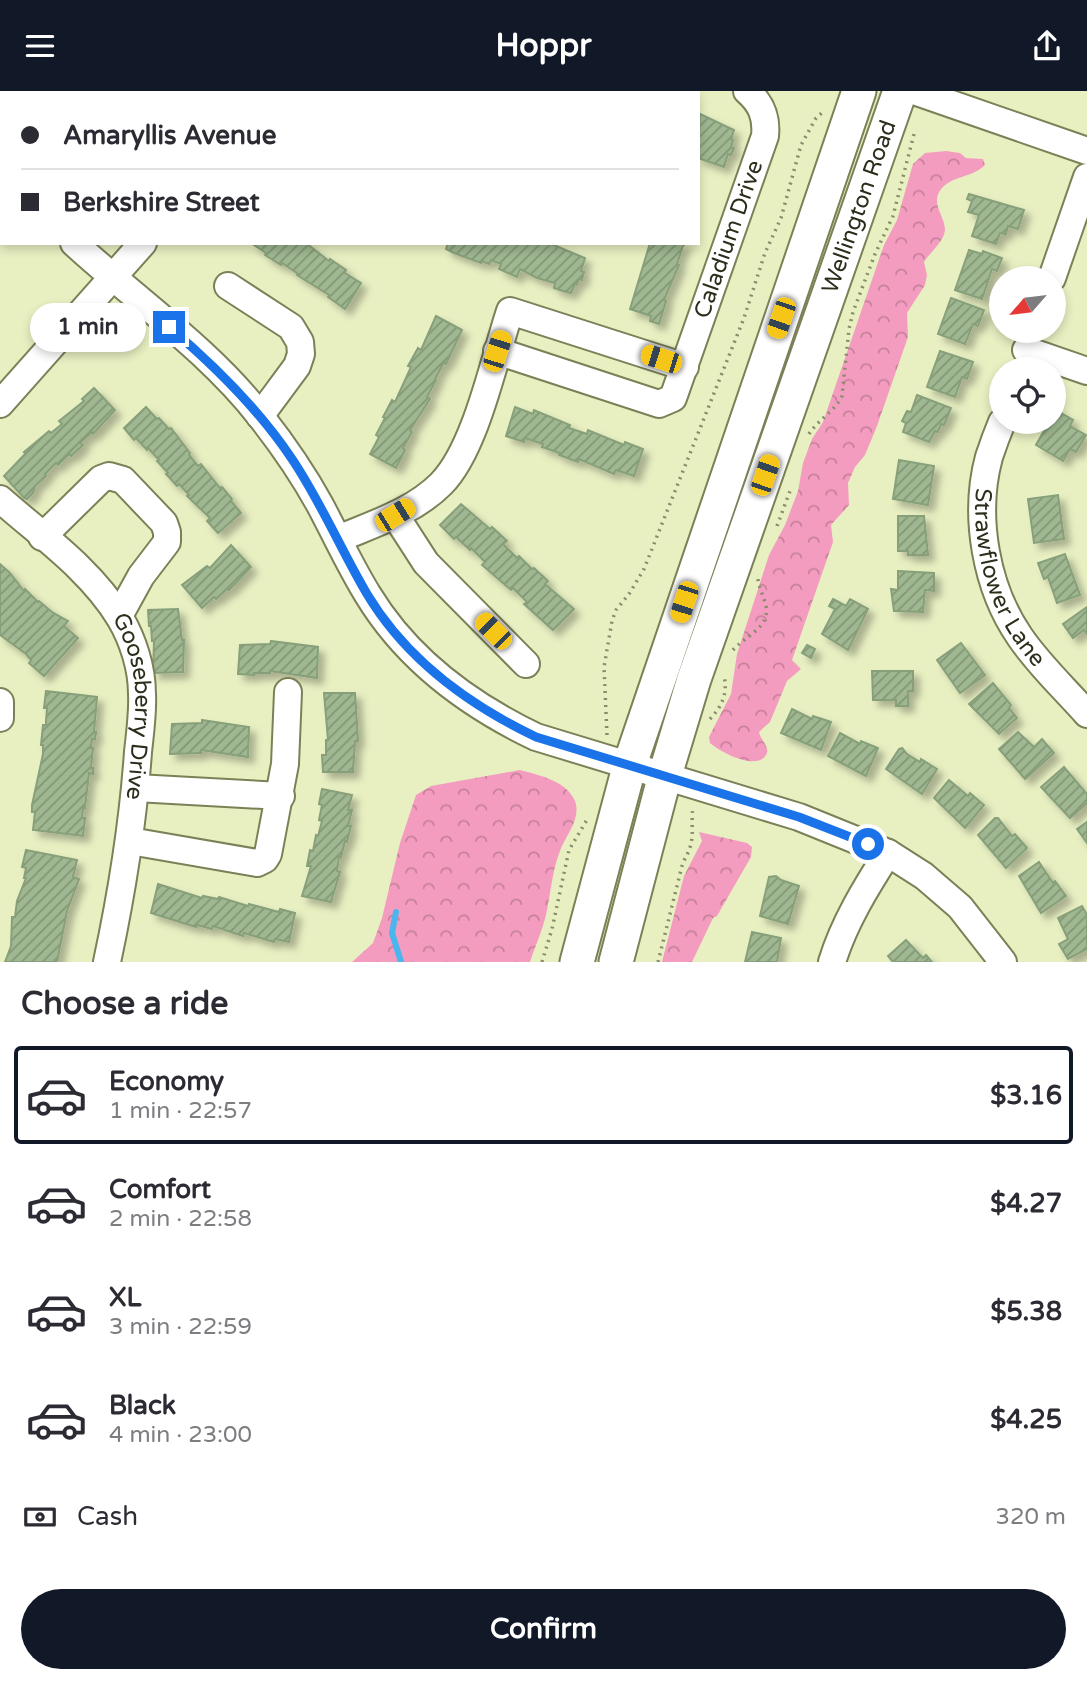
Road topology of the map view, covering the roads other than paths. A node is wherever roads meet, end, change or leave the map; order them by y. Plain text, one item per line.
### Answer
1 (747, 91) edge
2 (859, 91) edge
3 (913, 92) edge
4 (1087, 151) edge
5 (1087, 177) edge
6 (76, 245) edge
7 (141, 245) edge
8 (1056, 266) edge
9 (112, 278) junction
10 (228, 286) dead end
11 (1026, 350) edge
12 (497, 351) junction
13 (685, 367) junction
14 (1087, 371) edge
15 (0, 404) edge
16 (260, 416) junction
17 (998, 434) edge
18 (0, 499) edge
19 (395, 515) junction
20 (43, 537) junction
21 (338, 539) junction
22 (119, 616) junction
23 (526, 664) dead end
24 (288, 692) dead end
25 (0, 702) edge
26 (1086, 711) edge
27 (0, 718) edge
28 (648, 770) junction
29 (136, 788) junction
30 (281, 796) junction
31 (130, 841) junction
32 (888, 853) junction
33 (107, 962) edge
34 (577, 962) edge
35 (616, 962) edge
36 (832, 962) edge
37 (1003, 962) edge

1 - 13 street, Caladium Drive
2 - 28 main road, Wellington Road
3 - 4 street
3 - 28 main road, Wellington Road
5 - 8 street
6 - 9 street
7 - 9 street
9 - 15 street
9 - 16 street
10 - 16 street
11 - 14 street
12 - 13 street, Caladium Drive
12 - 13 street
12 - 19 street
16 - 21 street
17 - 26 street, Strawflower Lane
18 - 20 street, Gooseberry Drive
19 - 21 street
19 - 23 street
20 - 22 street, Gooseberry Drive
20 - 22 street
21 - 28 street
22 - 29 street, Gooseberry Drive
24 - 30 street
25 - 27 street
28 - 32 street
28 - 34 main road, Wellington Road
28 - 35 main road, Wellington Road
29 - 30 street
29 - 31 street, Gooseberry Drive
30 - 31 street
31 - 33 street, Gooseberry Drive
32 - 36 street
32 - 37 street

